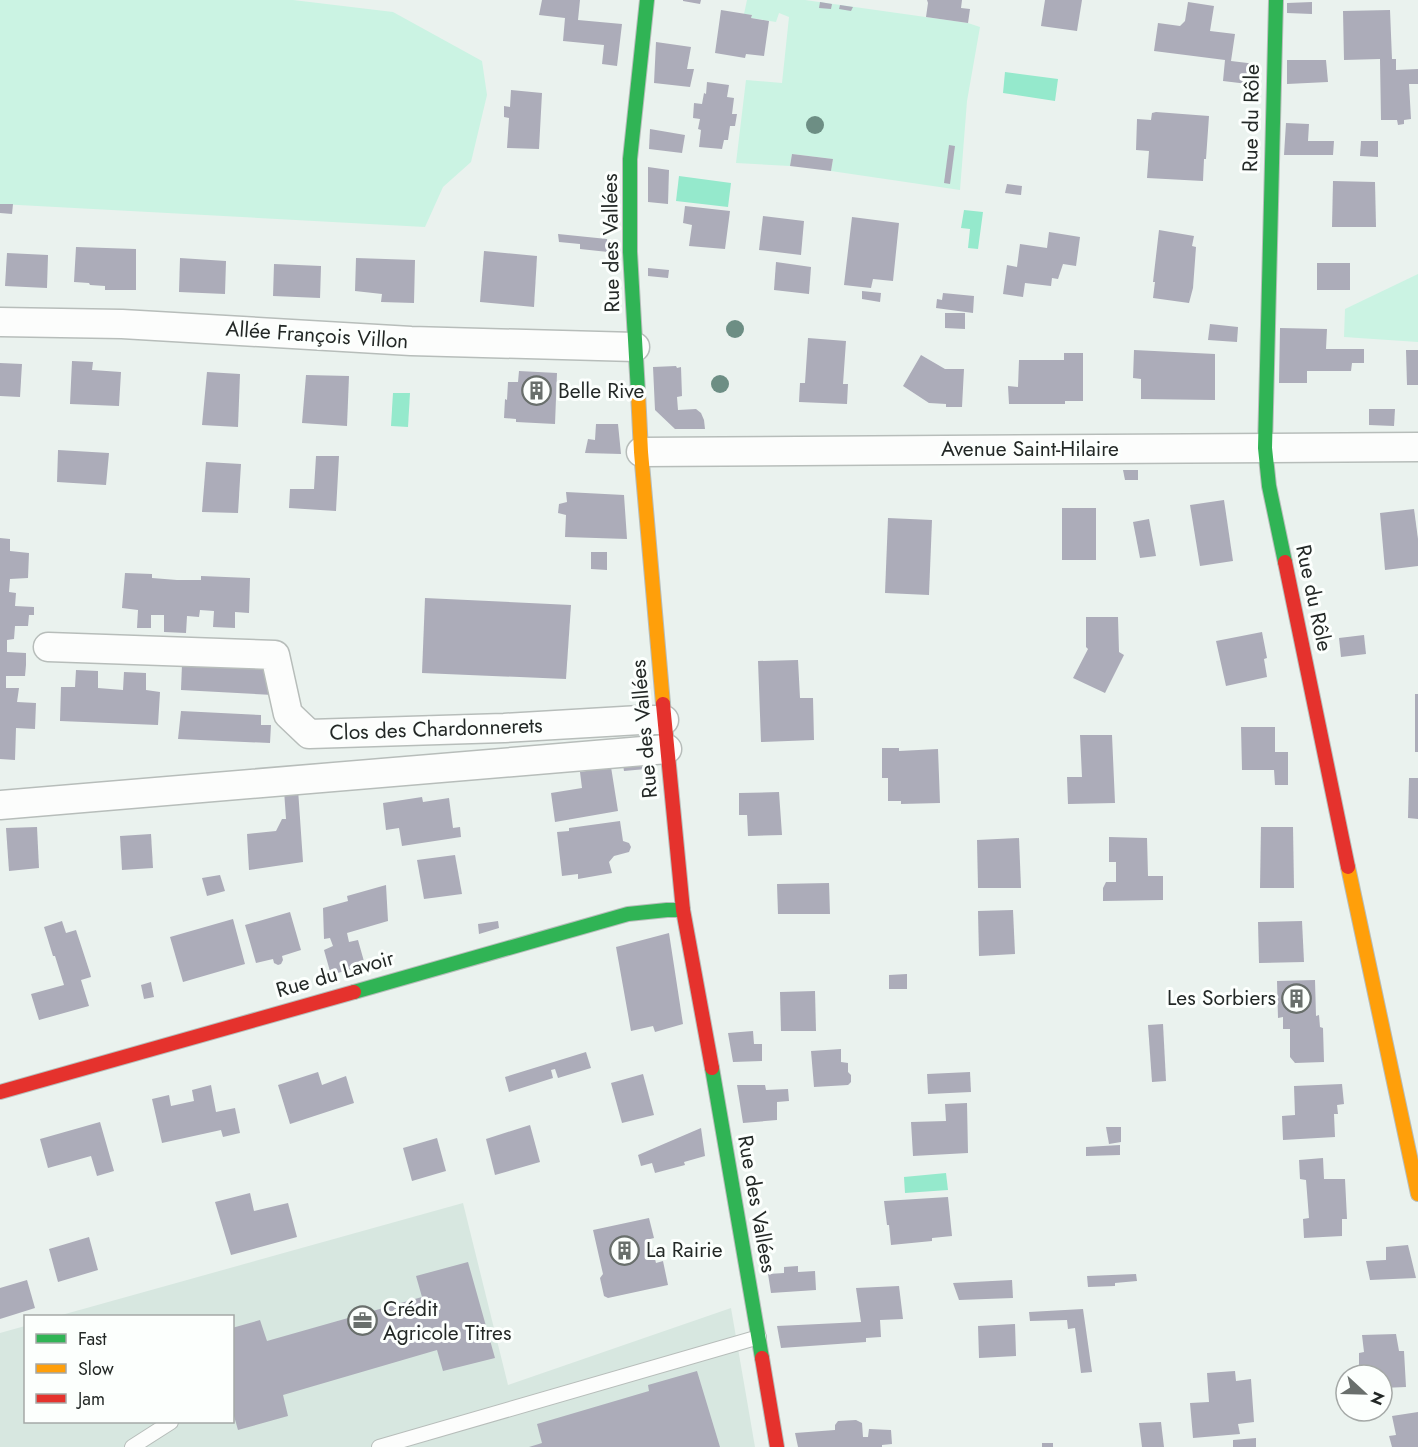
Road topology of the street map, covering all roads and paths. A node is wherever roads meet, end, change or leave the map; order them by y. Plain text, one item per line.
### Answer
1 (647, 0) edge
2 (1276, 0) edge
3 (0, 322) edge
4 (635, 347) junction
5 (1418, 447) edge
6 (1265, 448) junction
7 (642, 452) junction
8 (48, 647) dead end
9 (664, 720) junction
10 (667, 749) junction
11 (0, 805) edge
12 (683, 910) junction
13 (0, 1092) edge
14 (1418, 1194) edge
15 (759, 1337) junction
16 (169, 1423) edge
17 (132, 1447) edge
18 (379, 1447) edge
19 (777, 1447) edge

1 - 4 street, Rue des Vallées
2 - 6 street, Rue du Rôle
3 - 4 street, Allée François Villon
4 - 7 street, Rue des Vallées
5 - 6 street, Avenue Saint-Hilaire
6 - 7 street, Avenue Saint-Hilaire
6 - 14 street, Rue du Rôle
7 - 9 street, Rue des Vallées
8 - 9 street, Clos des Chardonnerets
9 - 10 street, Rue des Vallées
10 - 11 street
10 - 12 street, Rue des Vallées
12 - 13 street, Rue du Lavoir
12 - 15 street, Rue des Vallées
15 - 18 lane
15 - 19 street, Rue des Vallées
16 - 17 lane

